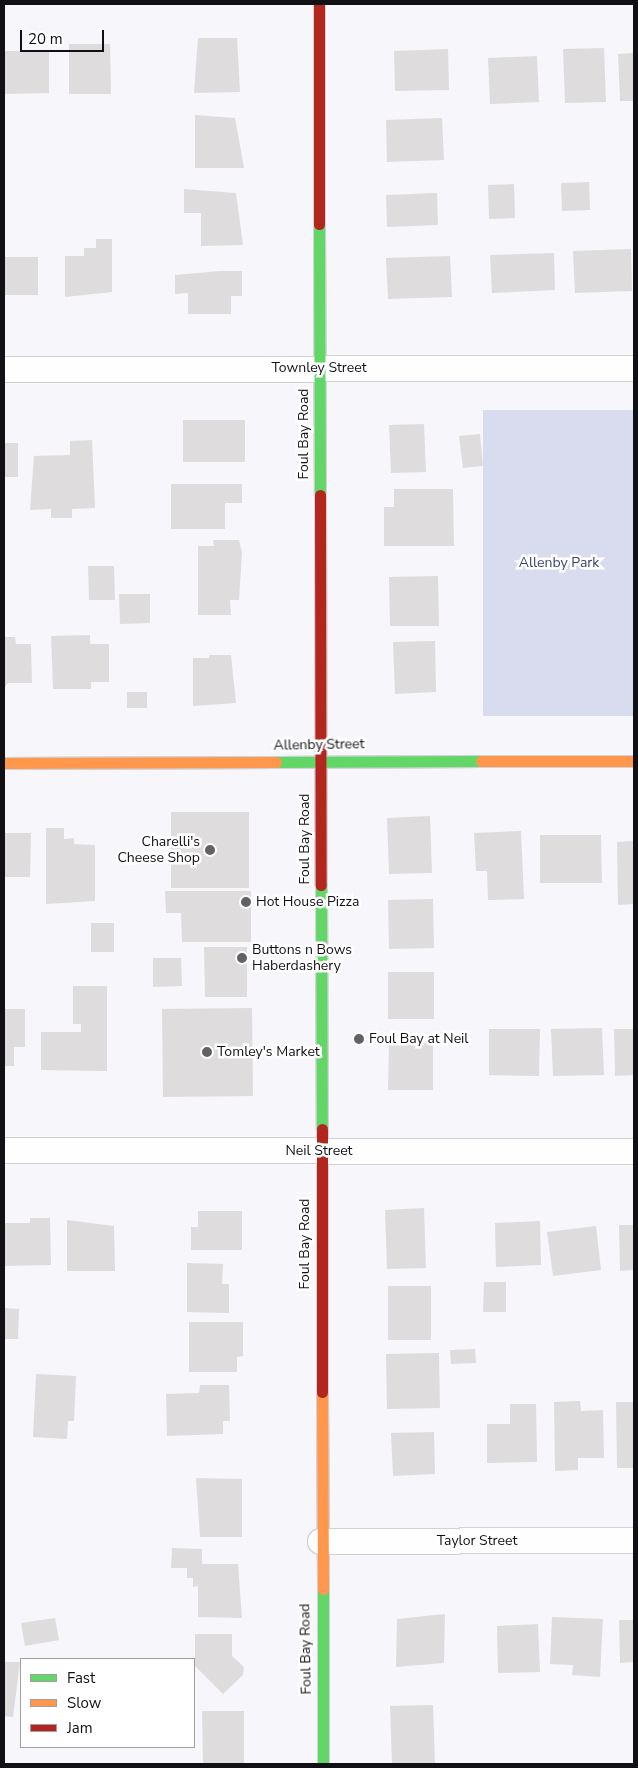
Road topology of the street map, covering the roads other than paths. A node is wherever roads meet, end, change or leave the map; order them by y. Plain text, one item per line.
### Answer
1 (319, 4) edge
2 (4, 368) edge
3 (319, 368) junction
4 (634, 368) edge
5 (320, 759) junction
6 (634, 760) edge
7 (4, 762) edge
8 (4, 1150) edge
9 (320, 1151) junction
10 (634, 1151) edge
11 (634, 1540) edge
12 (320, 1541) junction
13 (323, 1764) edge

1 - 3 main road, Foul Bay Road
2 - 3 street, Townley Street
3 - 4 street, Townley Street
3 - 5 main road, Foul Bay Road
5 - 6 main road, Allenby Street
5 - 7 main road, Allenby Street
5 - 9 main road, Foul Bay Road
8 - 9 street, Neil Street
9 - 10 street, Neil Street
9 - 12 main road, Foul Bay Road
11 - 12 street, Taylor Street
12 - 13 main road, Foul Bay Road

